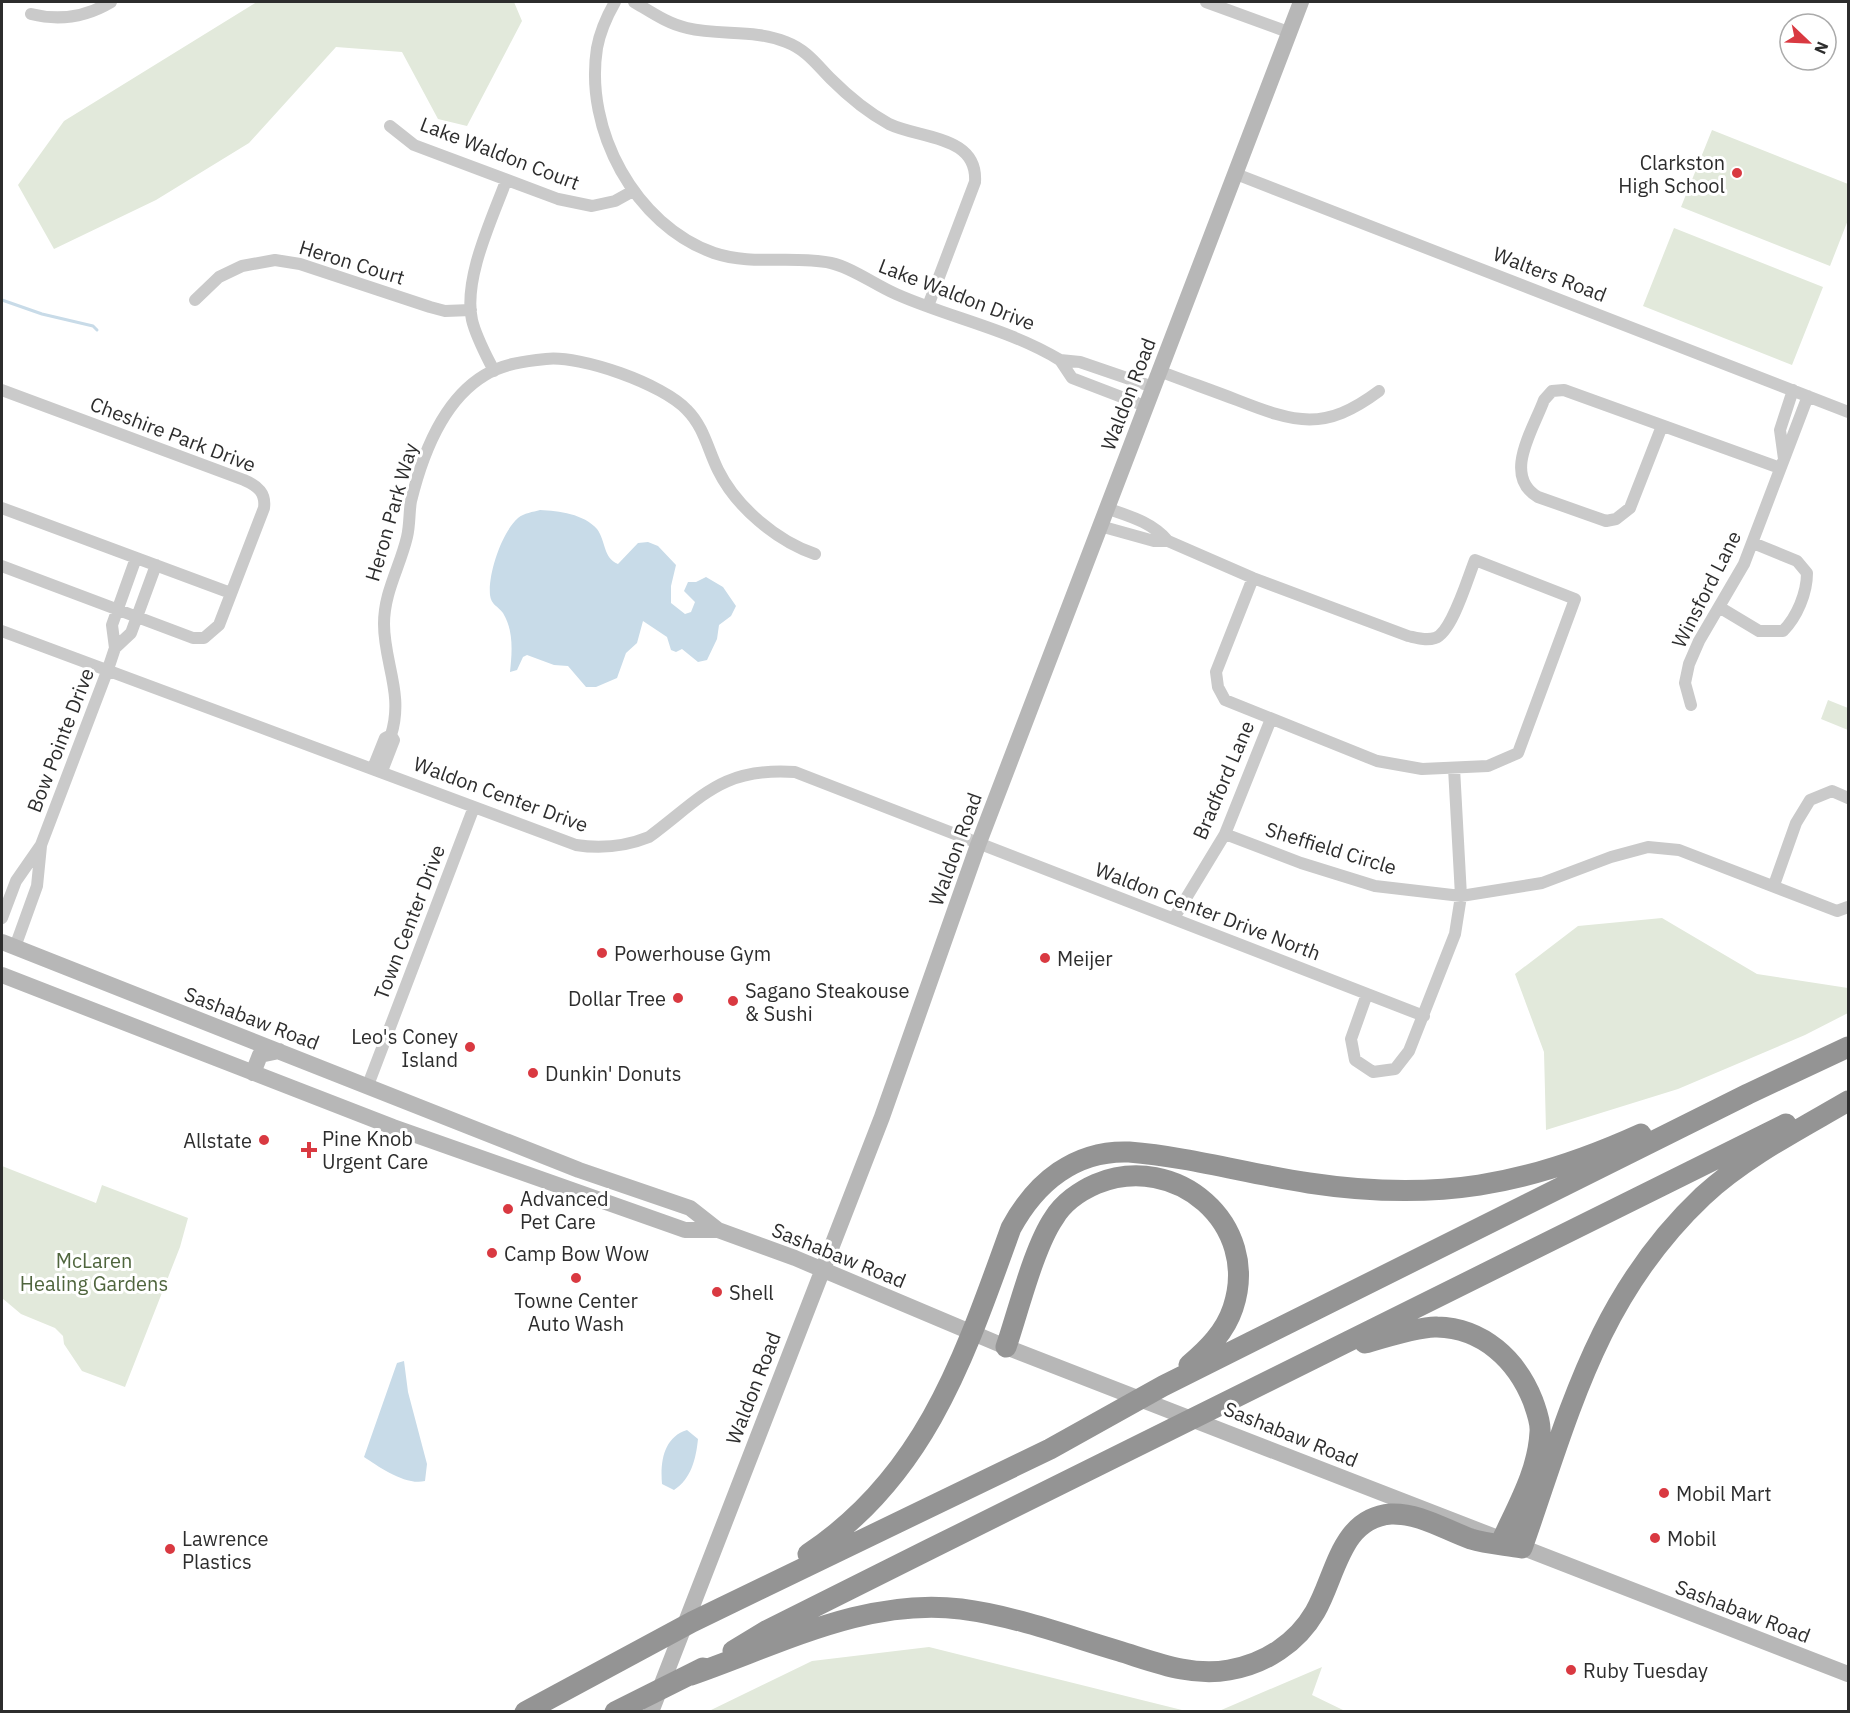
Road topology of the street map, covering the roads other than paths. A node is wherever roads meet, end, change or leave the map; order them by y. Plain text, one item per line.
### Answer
1 (111, 2) edge
2 (615, 2) edge
3 (634, 2) edge
4 (1206, 2) edge
5 (1300, 2) edge
6 (32, 14) dead end
7 (1288, 32) junction
8 (390, 126) dead end
9 (1236, 174) junction
10 (506, 180) junction
11 (633, 191) junction
12 (195, 300) dead end
13 (928, 306) junction
14 (471, 310) junction
15 (1060, 360) junction
16 (494, 371) junction
17 (1159, 371) junction
18 (1153, 387) junction
19 (2, 390) edge
20 (1793, 390) junction
21 (1378, 391) dead end
22 (1808, 396) junction
23 (1145, 406) junction
24 (1848, 412) edge
25 (1662, 426) junction
26 (1782, 464) junction
27 (2, 508) edge
28 (1107, 508) junction
29 (1100, 526) junction
30 (1168, 541) junction
31 (1753, 543) junction
32 (815, 554) dead end
33 (136, 558) junction
34 (156, 565) junction
35 (2, 566) edge
36 (1253, 578) junction
37 (231, 592) junction
38 (1719, 607) junction
39 (117, 609) junction
40 (137, 617) junction
41 (2, 631) edge
42 (115, 648) junction
43 (108, 669) junction
44 (1691, 705) dead end
45 (1271, 719) junction
46 (1454, 768) junction
47 (378, 770) junction
48 (1848, 798) edge
49 (474, 807) junction
50 (1225, 834) junction
51 (41, 845) junction
52 (978, 845) junction
53 (1774, 885) junction
54 (1461, 896) junction
55 (1848, 907) edge
56 (2, 918) edge
57 (1174, 918) junction
58 (8, 945) edge
59 (2, 977) edge
60 (1367, 994) junction
61 (183, 1013) junction
62 (1424, 1016) junction
63 (156, 1035) junction
64 (1848, 1047) edge
65 (279, 1051) junction
66 (253, 1073) junction
67 (368, 1085) junction
68 (1848, 1093) edge
69 (1748, 1094) junction
70 (1848, 1101) edge
71 (497, 1137) junction
72 (484, 1160) junction
73 (645, 1193) junction
74 (639, 1214) junction
75 (718, 1230) junction
76 (822, 1269) junction
77 (970, 1332) junction
78 (1006, 1347) junction
79 (1310, 1360) junction
80 (1163, 1386) junction
81 (1502, 1540) junction
82 (1522, 1548) junction
83 (705, 1616) junction
84 (1848, 1674) edge
85 (691, 1675) junction
86 (525, 1712) edge
87 (615, 1712) edge
88 (651, 1712) edge

1 - 6 street
2 - 11 street, Lake Waldon Drive
3 - 13 street
4 - 7 street
5 - 7 main road, Waldon Road
7 - 9 main road, Waldon Road
8 - 10 street, Lake Waldon Court
9 - 17 main road, Waldon Road
9 - 20 street, Walters Road
10 - 11 street, Lake Waldon Court
10 - 14 street
11 - 13 street, Lake Waldon Drive
12 - 14 street, Heron Court
13 - 15 street, Lake Waldon Drive
14 - 16 street
15 - 18 street, Lake Waldon Drive
15 - 23 street, Lake Waldon Drive
16 - 32 street, Heron Park Way
16 - 47 street, Heron Park Way
17 - 18 main road, Waldon Road
17 - 21 street
18 - 23 main road, Waldon Road
19 - 37 street, Cheshire Park Drive
20 - 22 street, Walters Road
20 - 26 street, Winsford Lane
22 - 24 street, Walters Road
22 - 26 street, Winsford Lane
23 - 28 main road, Waldon Road
25 - 25 street
25 - 26 street
26 - 31 street, Winsford Lane
27 - 33 street
28 - 29 main road, Waldon Road
28 - 30 street
29 - 30 street
29 - 52 main road, Waldon Road
30 - 36 street
31 - 38 street, Winsford Lane
31 - 38 street
33 - 34 street
33 - 39 street, Bow Pointe Drive
34 - 37 street
34 - 40 street, Bow Pointe Drive
35 - 39 street, Cheshire Park Drive
36 - 45 street
36 - 46 street
37 - 40 street, Cheshire Park Drive
38 - 44 street, Winsford Lane
39 - 40 street, Cheshire Park Drive
39 - 42 street, Bow Pointe Drive
40 - 42 street, Bow Pointe Drive
41 - 43 street, Waldon Center Drive
42 - 43 street, Bow Pointe Drive
43 - 47 street, Waldon Center Drive
43 - 51 street, Bow Pointe Drive
45 - 46 street
45 - 50 street, Bradford Lane
46 - 54 street
47 - 49 street, Waldon Center Drive
48 - 53 street
49 - 52 street, Waldon Center Drive
49 - 67 street, Town Center Drive
50 - 54 street, Sheffield Circle
50 - 57 street, Bradford Lane
51 - 56 street, Bow Pointe Drive
51 - 58 street, Bow Pointe Drive
52 - 57 street, Waldon Center Drive North
52 - 76 main road, Waldon Road
53 - 54 street, Sheffield Circle
53 - 55 street, Sheffield Circle
54 - 62 street
57 - 60 street, Waldon Center Drive North
58 - 61 main road, Sashabaw Road
59 - 63 main road, Sashabaw Road
60 - 62 street, Waldon Center Drive North
60 - 62 street
61 - 63 main road
61 - 65 main road, Sashabaw Road
63 - 66 main road, Sashabaw Road
64 - 69 highway
65 - 66 main road
65 - 67 main road, Sashabaw Road
66 - 72 main road, Sashabaw Road
67 - 71 main road, Sashabaw Road
68 - 79 highway
69 - 77 highway
69 - 80 highway
70 - 82 highway
71 - 72 main road
71 - 73 main road, Sashabaw Road
72 - 74 main road, Sashabaw Road
73 - 74 main road
73 - 75 main road, Sashabaw Road
74 - 75 main road, Sashabaw Road
75 - 76 main road, Sashabaw Road
76 - 77 main road, Sashabaw Road
76 - 88 main road, Waldon Road
77 - 78 main road, Sashabaw Road
77 - 83 highway
78 - 80 highway
78 - 81 main road, Sashabaw Road
79 - 81 highway
79 - 85 highway
80 - 83 highway
81 - 82 main road, Sashabaw Road
82 - 84 main road, Sashabaw Road
82 - 85 highway
83 - 86 highway
85 - 87 highway

